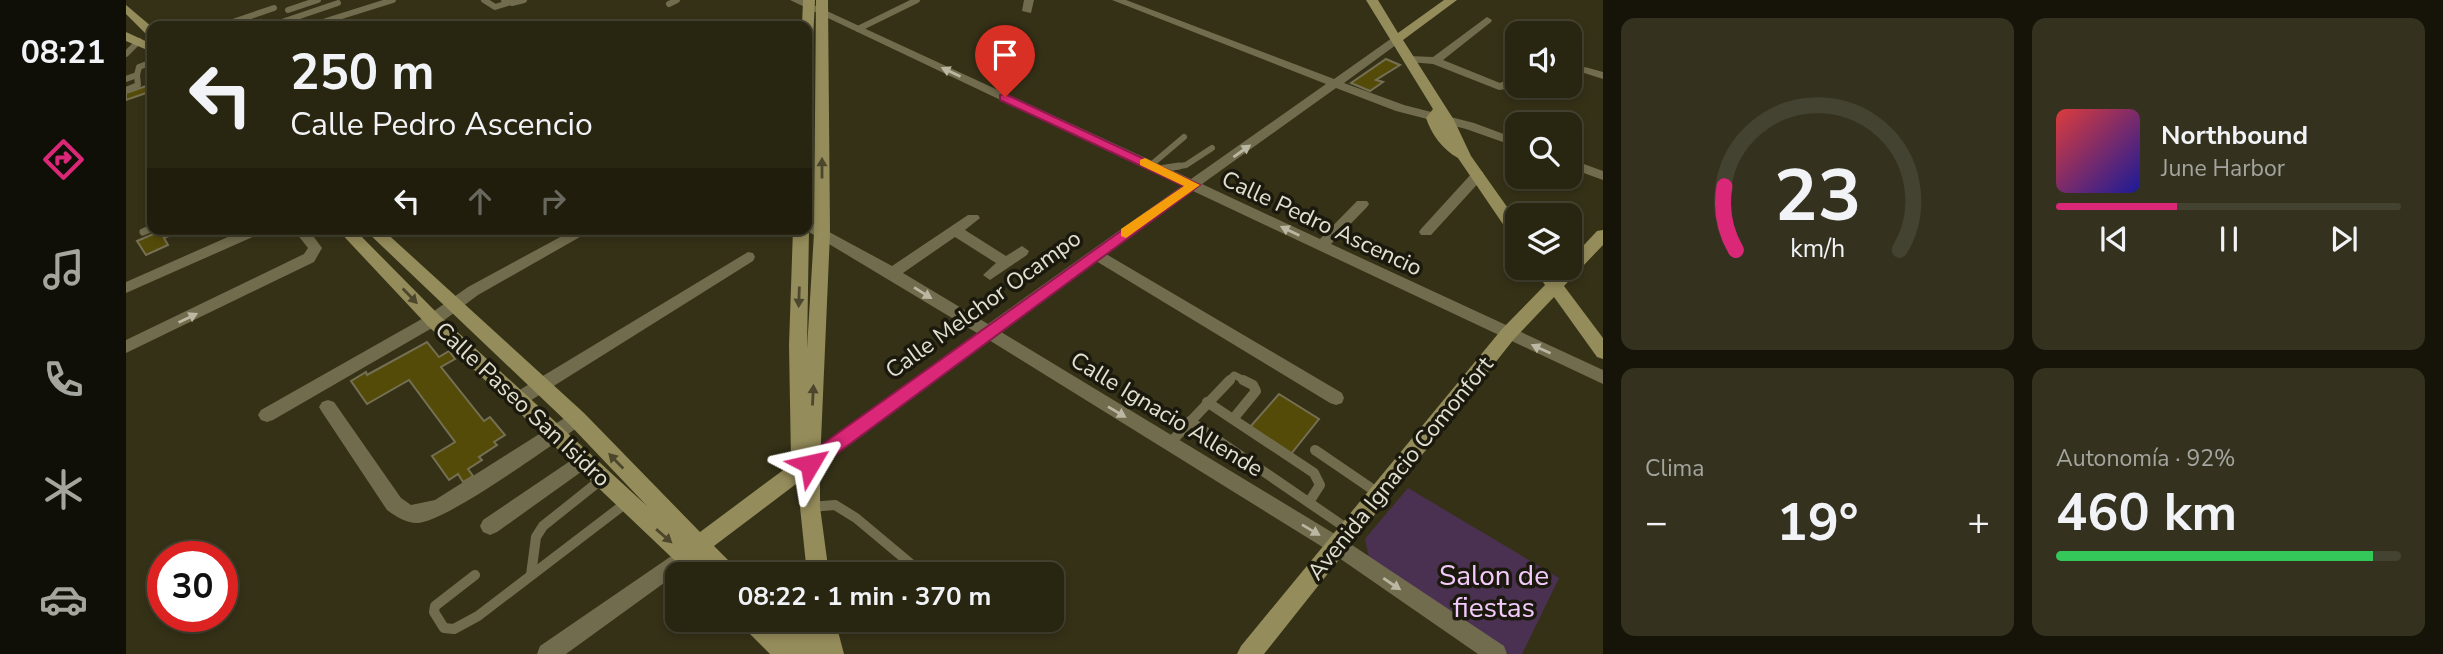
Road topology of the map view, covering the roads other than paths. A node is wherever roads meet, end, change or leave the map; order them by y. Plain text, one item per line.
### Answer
1 (318, 0) edge
2 (393, 0) edge
3 (484, 0) edge
4 (524, 0) edge
5 (677, 0) edge
6 (795, 0) edge
7 (917, 0) edge
8 (1116, 0) edge
9 (1372, 0) edge
10 (1451, 0) edge
11 (336, 1) edge
12 (506, 1) edge
13 (669, 4) dead end
14 (815, 5) edge
15 (126, 8) edge
16 (274, 8) dead end
17 (288, 10) dead end
18 (349, 13) junction
19 (1487, 20) dead end
20 (236, 21) edge
21 (283, 21) edge
22 (325, 21) edge
23 (147, 28) edge
24 (858, 29) junction
25 (126, 36) edge
26 (1396, 40) junction
27 (139, 41) junction
28 (147, 45) edge
29 (126, 54) edge
30 (1409, 59) junction
31 (1435, 61) junction
32 (147, 64) edge
33 (1586, 70) dead end
34 (137, 75) junction
35 (1603, 76) edge
36 (126, 79) edge
37 (1337, 85) junction
38 (1505, 86) edge
39 (126, 90) edge
40 (1440, 116) junction
41 (1184, 137) dead end
42 (1505, 139) edge
43 (1212, 148) dead end
44 (1155, 167) junction
45 (1582, 168) edge
46 (1478, 175) junction
47 (1603, 176) edge
48 (1194, 185) junction
49 (1362, 204) dead end
50 (1505, 214) edge
51 (973, 218) dead end
52 (814, 229) edge
53 (147, 230) edge
54 (956, 230) junction
55 (143, 232) dead end
56 (1426, 232) dead end
57 (245, 235) edge
58 (305, 235) edge
59 (351, 235) edge
60 (378, 235) edge
61 (576, 235) edge
62 (802, 235) edge
63 (1603, 235) edge
64 (1321, 246) junction
65 (1022, 251) dead end
66 (1095, 254) junction
67 (748, 257) dead end
68 (406, 262) junction
69 (1006, 263) junction
70 (387, 272) junction
71 (892, 273) junction
72 (990, 275) dead end
73 (1551, 280) edge
74 (1556, 287) junction
75 (126, 288) edge
76 (453, 306) junction
77 (433, 320) junction
78 (987, 333) junction
79 (1508, 334) junction
80 (126, 347) edge
81 (1603, 352) edge
82 (1603, 377) edge
83 (540, 386) junction
84 (1336, 398) dead end
85 (519, 399) junction
86 (1207, 402) junction
87 (328, 407) dead end
88 (267, 415) dead end
89 (577, 419) junction
90 (1233, 419) junction
91 (1190, 421) junction
92 (553, 435) junction
93 (1169, 444) junction
94 (1315, 450) dead end
95 (582, 461) junction
96 (802, 468) junction
97 (602, 479) junction
98 (1378, 493) junction
99 (1309, 502) junction
100 (626, 503) junction
101 (810, 507) junction
102 (490, 526) dead end
103 (1342, 538) junction
104 (691, 550) junction
105 (698, 562) edge
106 (708, 562) edge
107 (817, 562) edge
108 (909, 562) edge
109 (475, 575) dead end
110 (531, 575) junction
111 (764, 632) edge
112 (787, 632) edge
113 (819, 632) edge
114 (809, 653) edge
115 (548, 654) edge
116 (1250, 654) edge
117 (1496, 654) edge

1 - 17 lane
2 - 18 lane
3 - 12 lane
4 - 12 lane
5 - 13 lane
6 - 14 street, Calle Pedro Ascencio
7 - 24 lane
8 - 37 street
9 - 26 main road
10 - 26 main road, Calle Melchor Ocampo
11 - 18 lane
11 - 21 lane
14 - 24 street, Calle Pedro Ascencio
52 -> 14 main road
15 - 23 main road
16 - 20 lane
18 - 22 lane
19 - 31 street
44 -> 24 street, Calle Pedro Ascencio
25 - 27 main road
26 - 30 main road
26 - 37 street, Calle Melchor Ocampo
27 - 28 main road
27 - 29 lane
30 - 31 street
30 - 40 main road
31 - 38 street
32 - 34 lane
33 - 35 street
34 - 36 lane
34 - 39 lane
37 - 40 street
48 -> 37 street, Calle Melchor Ocampo
40 - 42 street
40 - 46 main road
41 - 44 lane
43 - 44 lane
44 - 48 street, Calle Pedro Ascencio
45 - 47 street
46 - 50 main road
46 - 56 street
64 -> 48 street, Calle Pedro Ascencio
48 - 66 street, Calle Melchor Ocampo
49 - 64 street
51 - 54 street
52 - 71 street, Calle Ignacio Allende
96 -> 52 main road
53 - 55 lane
54 - 69 street
54 - 71 street
57 - 75 street
80 -> 58 street
59 - 70 main road, Calle Paseo San Isidro
60 - 68 main road, Calle Paseo San Isidro
61 - 76 street
62 -> 96 main road
63 - 74 main road, Avenida Ignacio Comonfort
64 - 79 street, Calle Pedro Ascencio
65 - 69 street
66 - 78 street, Calle Melchor Ocampo
66 - 84 street
67 - 83 street
68 - 70 main road
68 - 76 main road, Calle Paseo San Isidro
69 - 72 street
70 -> 77 main road, Calle Paseo San Isidro
71 -> 78 street, Calle Ignacio Allende
73 - 74 main road
74 - 79 main road, Avenida Ignacio Comonfort
74 - 81 main road
76 - 77 street
76 - 83 main road, Calle Paseo San Isidro
77 - 85 main road, Calle Paseo San Isidro
77 - 88 street
78 -> 93 street, Calle Ignacio Allende
78 - 96 street, Calle Melchor Ocampo
82 -> 79 street, Calle Pedro Ascencio
79 - 98 main road, Avenida Ignacio Comonfort
83 - 85 street
83 - 89 main road, Calle Paseo San Isidro
85 - 92 main road, Calle Paseo San Isidro
86 - 90 lane
86 - 90 lane
86 - 91 lane
87 - 92 street
89 - 92 street
104 -> 89 main road, Calle Paseo San Isidro
90 - 99 lane
91 - 93 lane
91 - 99 lane
92 - 95 main road, Calle Paseo San Isidro
93 -> 103 street, Calle Ignacio Allende
94 - 98 lane
95 - 97 main road, Calle Paseo San Isidro
95 - 102 street
96 - 101 main road
96 - 104 main road, Calle Melchor Ocampo
97 - 100 main road, Calle Paseo San Isidro
97 - 110 lane
98 - 103 main road, Avenida Ignacio Comonfort
99 - 103 lane
100 -> 104 main road, Calle Paseo San Isidro
100 - 110 lane
101 - 107 main road
101 - 108 lane
103 - 116 main road, Avenida Ignacio Comonfort
103 -> 117 street, Calle Ignacio Allende
104 - 105 main road, Calle Paseo San Isidro
104 - 106 main road, Calle Paseo San Isidro
104 - 115 street, Calle Melchor Ocampo
109 - 110 lane
111 - 114 main road
112 - 114 main road
113 - 114 main road

